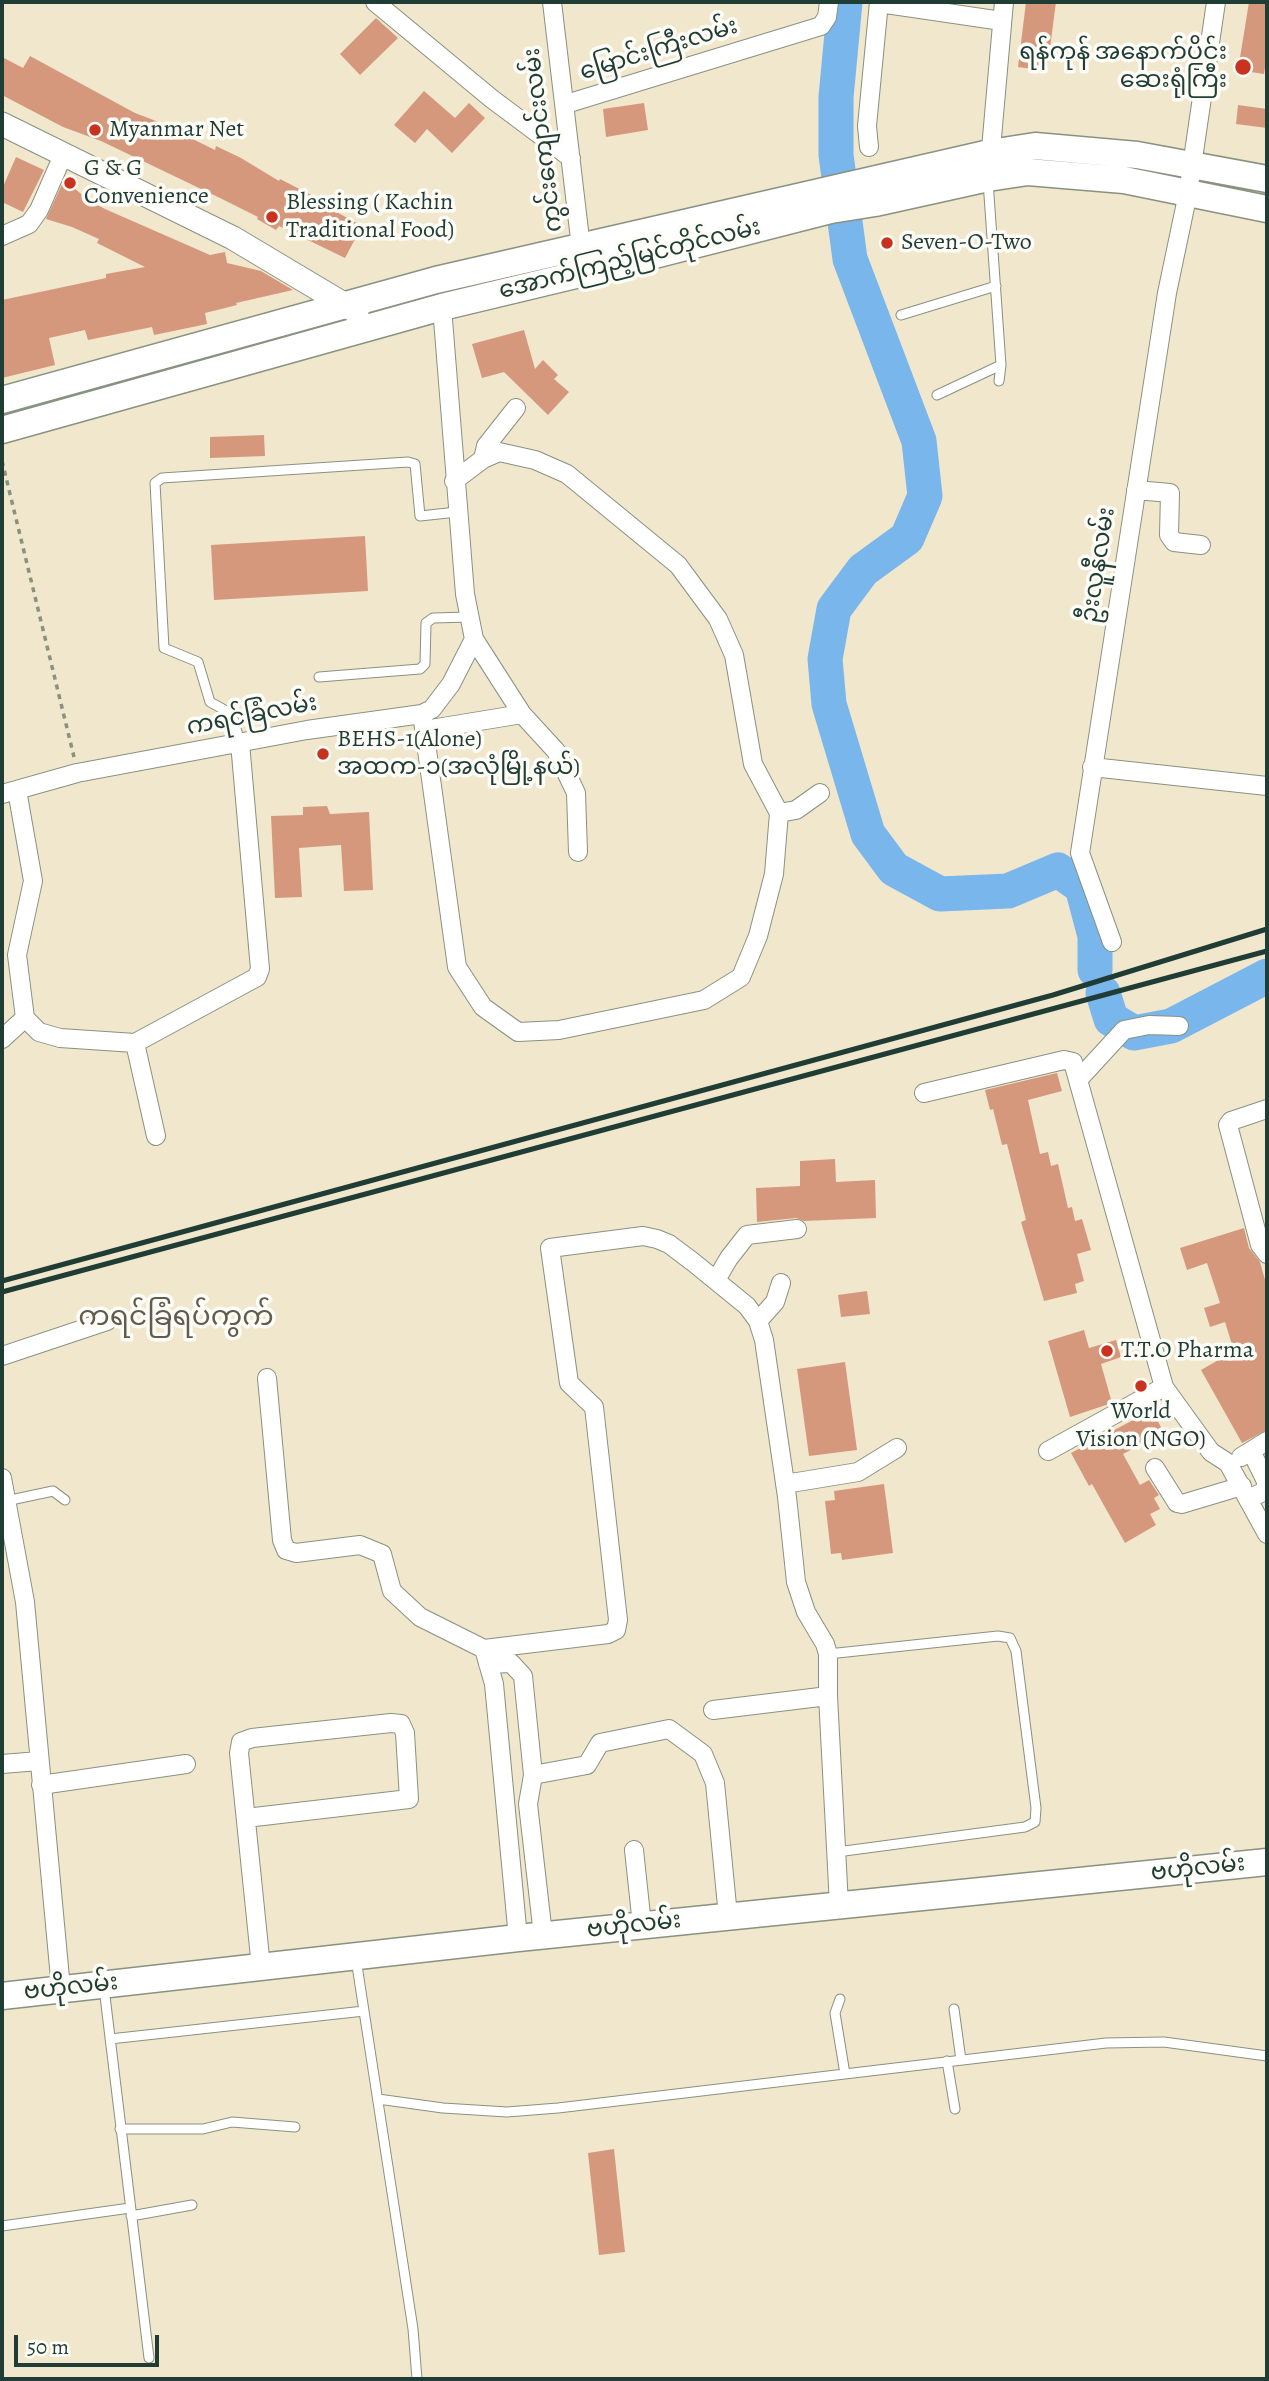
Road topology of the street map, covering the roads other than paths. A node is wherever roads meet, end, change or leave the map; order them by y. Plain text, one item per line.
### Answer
1 (375, 2) edge
2 (552, 2) edge
3 (829, 2) edge
4 (1004, 2) edge
5 (1216, 2) edge
6 (879, 3) edge
7 (1002, 21) junction
8 (566, 103) junction
9 (2, 124) edge
10 (869, 147) dead end
11 (64, 153) junction
12 (571, 158) junction
13 (1193, 164) junction
14 (989, 165) junction
15 (1267, 179) edge
16 (1188, 193) junction
17 (829, 200) junction
18 (1267, 209) edge
19 (16, 230) edge
20 (581, 247) junction
21 (584, 273) junction
22 (996, 286) junction
23 (346, 306) junction
24 (442, 307) junction
25 (901, 315) dead end
26 (377, 325) junction
27 (1000, 365) junction
28 (999, 382) dead end
29 (937, 395) dead end
30 (2, 400) edge
31 (516, 408) dead end
32 (2, 430) edge
33 (483, 459) junction
34 (454, 481) junction
35 (1136, 490) junction
36 (457, 512) junction
37 (1201, 545) dead end
38 (470, 617) junction
39 (474, 639) junction
40 (320, 677) dead end
41 (522, 714) junction
42 (423, 722) junction
43 (240, 743) junction
44 (1092, 767) junction
45 (1267, 786) edge
46 (10, 792) edge
47 (820, 793) dead end
48 (779, 813) junction
49 (578, 852) dead end
50 (1112, 942) dead end
51 (25, 1018) junction
52 (1179, 1026) dead end
53 (2, 1039) edge
54 (135, 1043) junction
55 (1078, 1080) junction
56 (925, 1093) dead end
57 (1267, 1108) edge
58 (156, 1136) dead end
59 (797, 1229) dead end
60 (1267, 1254) edge
61 (716, 1280) junction
62 (781, 1283) dead end
63 (107, 1321) dead end
64 (758, 1321) junction
65 (2, 1356) edge
66 (267, 1378) dead end
67 (1164, 1387) junction
68 (1267, 1441) edge
69 (897, 1448) dead end
70 (1048, 1451) dead end
71 (1251, 1451) junction
72 (1228, 1463) junction
73 (1155, 1468) dead end
74 (2, 1478) edge
75 (785, 1484) junction
76 (1245, 1493) junction
77 (65, 1500) dead end
78 (6, 1501) junction
79 (1267, 1534) edge
80 (828, 1654) junction
81 (486, 1657) junction
82 (828, 1696) junction
83 (713, 1710) dead end
84 (39, 1761) junction
85 (2, 1764) edge
86 (186, 1764) dead end
87 (533, 1775) junction
88 (41, 1785) junction
89 (246, 1818) junction
90 (634, 1850) dead end
91 (837, 1852) junction
92 (1267, 1861) edge
93 (839, 1905) junction
94 (728, 1916) junction
95 (642, 1925) junction
96 (531, 1937) junction
97 (356, 1956) junction
98 (261, 1967) junction
99 (104, 1984) junction
100 (61, 1989) junction
101 (2, 1996) edge
102 (840, 1998) dead end
103 (954, 2009) dead end
104 (364, 2011) junction
105 (110, 2039) junction
106 (1267, 2056) edge
107 (961, 2060) junction
108 (947, 2062) junction
109 (845, 2074) junction
110 (378, 2099) junction
111 (955, 2109) dead end
112 (295, 2127) dead end
113 (120, 2129) junction
114 (192, 2205) dead end
115 (130, 2212) junction
116 (2, 2225) edge
117 (149, 2358) dead end
118 (418, 2379) edge

1 - 12 street
2 - 8 street, ကွင်းကျောင်းလမ်း
3 - 8 street, မြောင်းကြီးလမ်း
4 - 7 street
5 - 13 street, ဦးလူနီလမ်း
6 - 7 street
6 - 10 street
7 - 14 street
8 - 12 street, ကွင်းကျောင်းလမ်း
9 - 11 street
11 - 19 street
11 - 23 street
12 - 20 street, ကွင်းကျောင်းလမ်း
13 - 14 main road, အောက်ကြည့်မြင်တိုင်လမ်း
13 - 15 main road, အောက်ကြည့်မြင်တိုင်လမ်း
13 - 16 street, ဦးလူနီလမ်း
14 - 16 main road, အောက်ကြည့်မြင်တိုင်လမ်း
14 - 17 main road, အောက်ကြည့်မြင်တိုင်လမ်း
14 - 22 lane
16 - 18 main road, အောက်ကြည့်မြင်တိုင်လမ်း
16 - 35 street, ဦးလူနီလမ်း
17 - 20 main road, အောက်ကြည့်မြင်တိုင်လမ်း
17 - 21 main road, အောက်ကြည့်မြင်တိုင်လမ်း
20 - 21 street, ကွင်းကျောင်းလမ်း
20 - 23 main road, အောက်ကြည့်မြင်တိုင်လမ်း
21 - 24 main road, အောက်ကြည့်မြင်တိုင်လမ်း
22 - 25 lane
22 - 27 lane
23 - 26 street
23 - 30 main road, အောက်ကြည့်မြင်တိုင်လမ်း
24 - 26 main road, အောက်ကြည့်မြင်တိုင်လမ်း
24 - 34 street
26 - 32 main road, အောက်ကြည့်မြင်တိုင်လမ်း
27 - 28 lane
27 - 29 lane
31 - 33 street
33 - 34 street
33 - 48 street
34 - 36 street
35 - 37 street
35 - 44 street, ဦးလူနီလမ်း
36 - 38 street
36 - 43 lane
38 - 39 street
38 - 40 lane
39 - 41 street
39 - 42 street
41 - 42 street, ကရင်ခြံလမ်း
41 - 49 street
42 - 43 street, ကရင်ခြံလမ်း
42 - 48 street
43 - 46 street, ကရင်ခြံလမ်း
43 - 54 street
44 - 45 street
44 - 50 street, ဦးလူနီလမ်း
46 - 51 street
47 - 48 street
51 - 53 street
51 - 54 street
52 - 55 street
54 - 58 street
55 - 56 street
55 - 67 street
57 - 60 street
59 - 61 street
61 - 64 street
61 - 81 street
62 - 64 street
63 - 65 street
64 - 75 street
66 - 81 street
67 - 70 street
67 - 72 street
68 - 71 street
69 - 75 street
71 - 72 street
71 - 76 street
72 - 76 street
73 - 76 street
74 - 78 street
75 - 80 street
76 - 79 street
77 - 78 lane
78 - 84 street
80 - 82 street
80 - 91 lane
81 - 87 street
81 - 96 street
82 - 83 street
82 - 91 street
84 - 85 street
84 - 88 street
86 - 88 street
87 - 94 street
87 - 96 street
88 - 100 street
89 - 89 street
89 - 98 street
90 - 95 street
91 - 93 street
92 - 93 main road, ဗဟိုလမ်း
93 - 94 main road, ဗဟိုလမ်း
94 - 95 main road, ဗဟိုလမ်း
95 - 96 main road, ဗဟိုလမ်း
96 - 97 main road, ဗဟိုလမ်း
97 - 98 main road, ဗဟိုလမ်း
97 - 104 lane
98 - 99 main road, ဗဟိုလမ်း
99 - 100 main road, ဗဟိုလမ်း
99 - 105 lane
100 - 101 main road, ဗဟိုလမ်း
102 - 109 lane
103 - 107 lane
104 - 105 lane
104 - 110 lane
105 - 113 lane
106 - 107 lane
107 - 108 lane
108 - 109 lane
108 - 111 lane
109 - 110 lane
110 - 118 lane
112 - 113 lane
113 - 115 lane
114 - 115 lane
115 - 116 lane
115 - 117 lane

